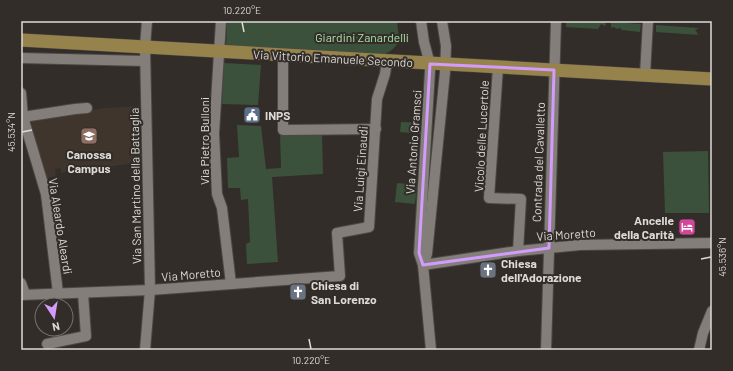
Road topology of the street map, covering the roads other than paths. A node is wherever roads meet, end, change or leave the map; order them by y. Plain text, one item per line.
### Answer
1 (147, 21) edge
2 (221, 21) edge
3 (421, 21) edge
4 (442, 21) edge
5 (556, 21) edge
6 (648, 21) edge
7 (21, 40) edge
8 (145, 47) junction
9 (219, 52) junction
10 (283, 55) junction
11 (21, 58) edge
12 (145, 61) junction
13 (387, 61) junction
14 (430, 64) junction
15 (445, 64) junction
16 (498, 67) junction
17 (554, 70) junction
18 (645, 75) junction
19 (712, 79) edge
20 (21, 93) edge
21 (87, 108) dead end
22 (23, 117) junction
23 (376, 128) junction
24 (712, 243) edge
25 (549, 248) junction
26 (518, 251) junction
27 (423, 265) junction
28 (340, 276) joint
29 (21, 283) edge
30 (231, 284) junction
31 (150, 290) junction
32 (58, 293) junction
33 (82, 293) junction
34 (23, 295) edge
35 (712, 311) edge
36 (708, 335) edge
37 (47, 344) dead end
38 (145, 350) edge
39 (431, 350) edge
40 (546, 350) edge
41 (700, 350) edge

1 - 8 street, Via San Martino della Battaglia
2 - 9 street, Via Pietro Bulloni
3 - 14 street, Via Antonio Gramsci
4 - 15 street, Via Antonio Gramsci
5 - 17 street, Contrada del Cavalletto
6 - 18 street
7 - 8 main road, Via Vittorio Emanuele Secondo
8 - 9 main road, Via Vittorio Emanuele Secondo
8 - 12 street, Via San Martino della Battaglia
9 - 10 main road, Via Vittorio Emanuele Secondo
9 - 30 street, Via Pietro Bulloni
10 - 13 main road, Via Vittorio Emanuele Secondo
10 - 23 street
11 - 12 street
12 - 31 street, Via San Martino della Battaglia
13 - 14 main road, Via Vittorio Emanuele Secondo
13 - 23 street, Via Luigi Einaudi
14 - 15 main road, Via Vittorio Emanuele Secondo
14 - 27 street, Via Antonio Gramsci
15 - 16 main road, Via Vittorio Emanuele Secondo
15 - 27 street, Via Antonio Gramsci
16 - 17 main road, Via Vittorio Emanuele Secondo
16 - 26 street, Vicolo delle Lucertole
17 - 18 main road, Via Vittorio Emanuele Secondo
17 - 25 street, Contrada del Cavalletto
18 - 19 main road, Via Vittorio Emanuele Secondo
20 - 22 street, Via Aleardo Aleardi
21 - 22 street
22 - 32 street, Via Aleardo Aleardi
23 - 28 street, Via Luigi Einaudi
24 - 25 street, Via Moretto
25 - 26 street, Via Moretto
25 - 40 street, Contrada del Cavalletto
26 - 27 street, Via Moretto
27 - 39 street, Via Antonio Gramsci
28 - 30 street, Via Moretto
29 - 34 street
30 - 31 street, Via Moretto
31 - 33 street, Via Moretto
31 - 38 street, Via San Martino della Battaglia
32 - 33 street, Via Moretto
32 - 34 street, Via Moretto
33 - 37 street
35 - 36 street
36 - 41 street

